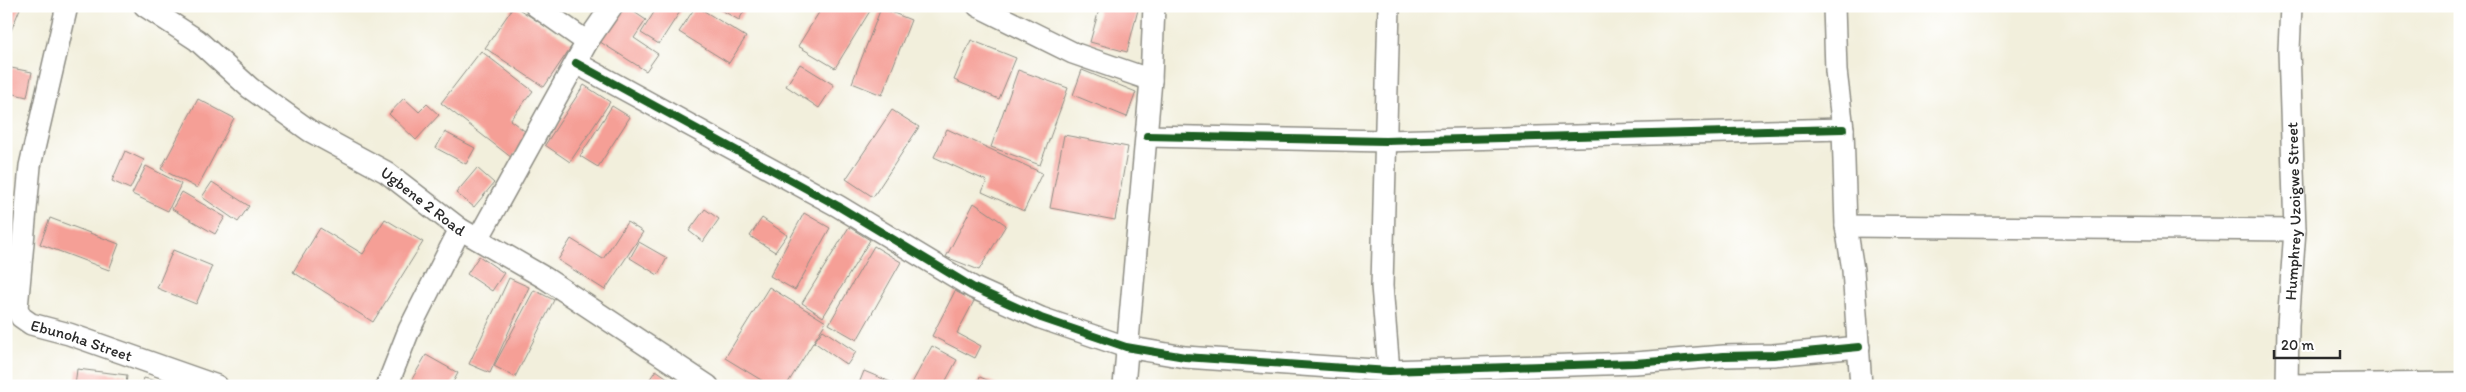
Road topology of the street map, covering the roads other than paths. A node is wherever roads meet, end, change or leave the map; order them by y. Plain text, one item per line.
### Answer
1 (68, 6) edge
2 (146, 6) edge
3 (536, 6) edge
4 (612, 6) edge
5 (978, 6) edge
6 (1154, 6) edge
7 (1389, 6) edge
8 (1834, 6) edge
9 (2291, 6) edge
10 (587, 42) junction
11 (576, 63) junction
12 (1151, 80) junction
13 (1843, 129) junction
14 (1147, 136) junction
15 (1385, 141) junction
16 (1846, 226) junction
17 (2294, 230) junction
18 (469, 234) junction
19 (1126, 347) junction
20 (1859, 347) junction
21 (1389, 371) junction
22 (2460, 383) edge
23 (217, 386) edge
24 (387, 386) edge
25 (708, 386) edge
26 (1124, 386) edge
27 (1861, 386) edge
28 (2287, 386) edge

1 - 23 street, Ebunoha Street
2 - 18 street, Ugbene 2 Road
3 - 10 street
4 - 10 street
5 - 12 street
6 - 12 street
7 - 15 street
8 - 13 street
9 - 17 street, Humphrey Uzoigwe Street
10 - 11 street
11 - 18 street
11 - 19 street
12 - 14 street
13 - 15 street
13 - 16 street
14 - 15 street
14 - 19 street
15 - 21 street
16 - 17 street
16 - 20 street
17 - 28 street, Humphrey Uzoigwe Street
18 - 24 street
18 - 25 street, Ugbene 2 Road
19 - 21 street
19 - 26 street
20 - 21 street
20 - 27 street
22 - 28 street

